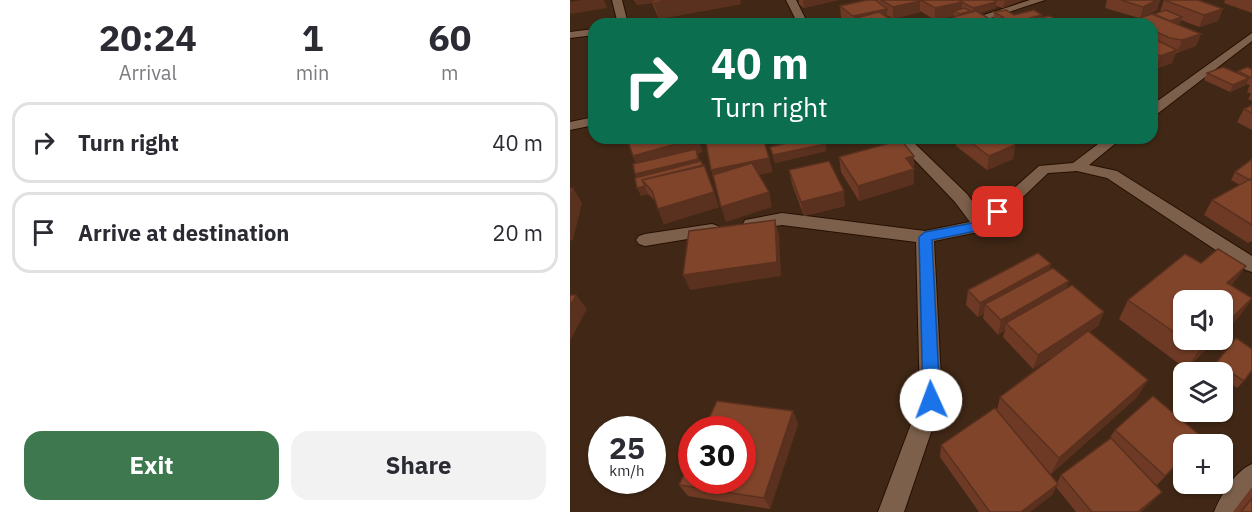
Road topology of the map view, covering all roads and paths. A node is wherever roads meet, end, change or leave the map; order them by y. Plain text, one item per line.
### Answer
1 (618, 0) edge
2 (791, 0) edge
3 (1040, 0) edge
4 (622, 18) edge
5 (800, 18) edge
6 (981, 18) edge
7 (588, 33) edge
8 (570, 35) edge
9 (1252, 36) edge
10 (1158, 106) edge
11 (588, 122) edge
12 (570, 126) edge
13 (907, 144) edge
14 (1107, 144) edge
15 (1077, 167) junction
16 (982, 226) junction
17 (925, 237) junction
18 (645, 240) dead end
19 (1252, 265) edge
20 (1252, 477) edge
21 (891, 512) edge
22 (1227, 512) edge

1 - 4 street
2 - 5 street
3 - 6 street
7 - 8 street
9 - 10 street
11 - 12 street
13 - 16 street
14 - 15 street
15 - 16 street
15 - 19 street
16 - 17 street
17 - 18 street
17 - 21 street
20 - 22 street

